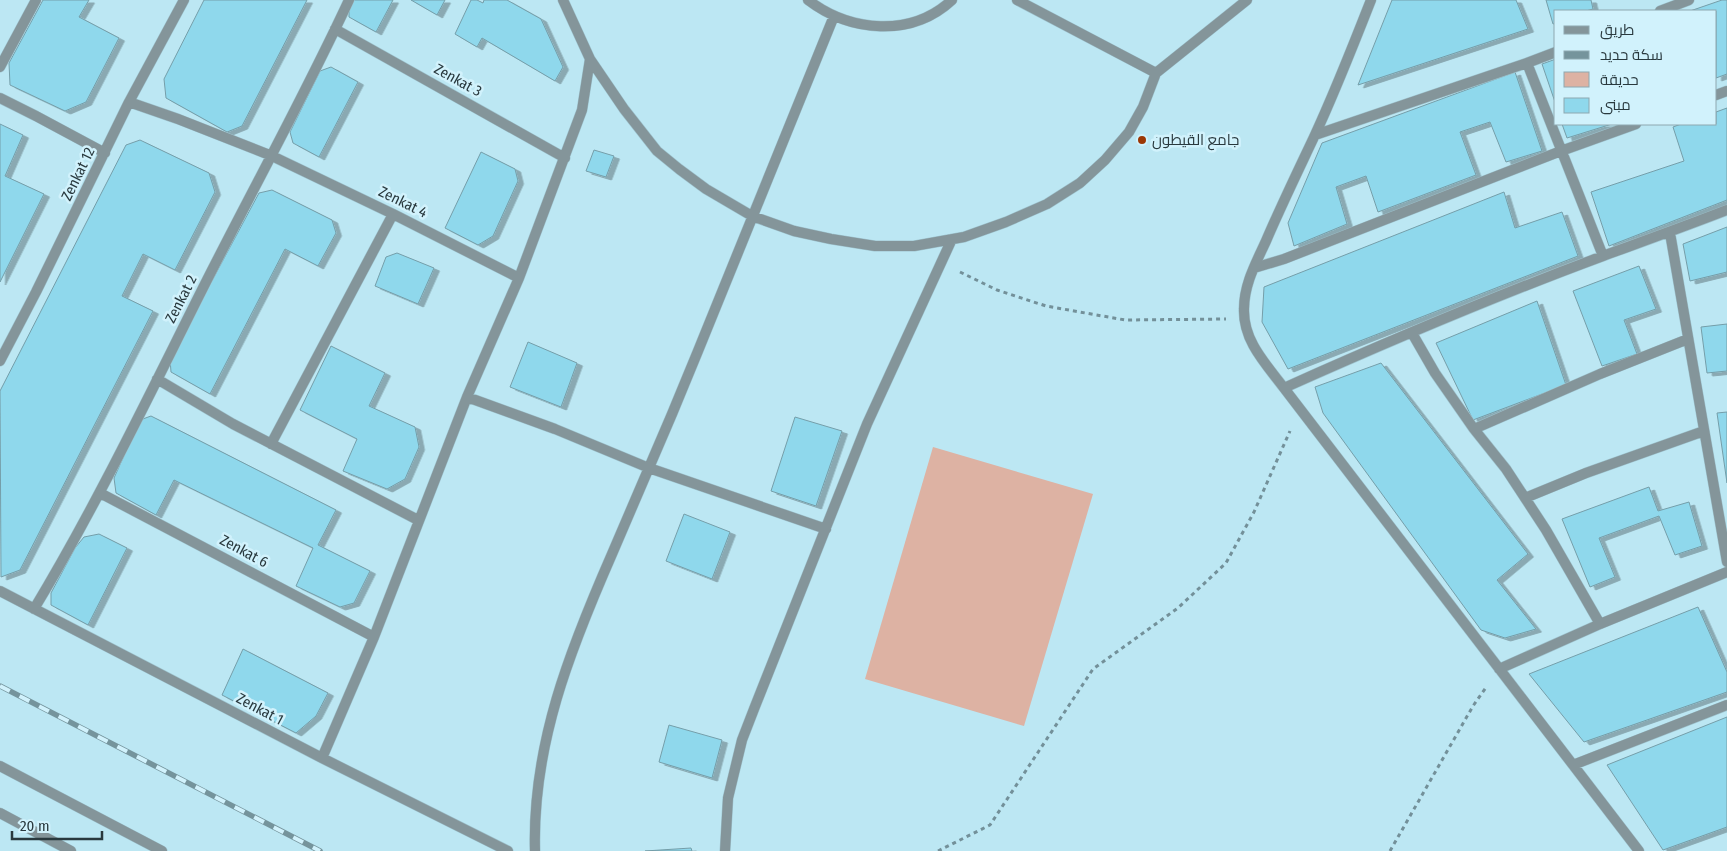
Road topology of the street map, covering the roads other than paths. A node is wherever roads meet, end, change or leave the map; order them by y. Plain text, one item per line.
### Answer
1 (36, 0) edge
2 (184, 0) edge
3 (349, 0) edge
4 (562, 0) edge
5 (808, 0) edge
6 (952, 0) edge
7 (1017, 0) edge
8 (1247, 0) edge
9 (1371, 0) edge
10 (1689, 0) edge
11 (1663, 10) edge
12 (834, 16) junction
13 (335, 30) junction
14 (1554, 53) edge
15 (590, 59) junction
16 (1527, 63) junction
17 (0, 67) edge
18 (1156, 73) junction
19 (0, 98) edge
20 (129, 102) junction
21 (1633, 125) edge
22 (1315, 135) junction
23 (1561, 151) junction
24 (104, 153) junction
25 (272, 156) junction
26 (565, 158) junction
27 (1727, 210) edge
28 (393, 214) junction
29 (752, 216) junction
30 (1670, 233) junction
31 (952, 239) junction
32 (1603, 256) junction
33 (1254, 268) junction
34 (519, 278) junction
35 (1412, 333) junction
36 (1688, 339) junction
37 (0, 361) edge
38 (157, 379) junction
39 (1284, 388) junction
40 (467, 397) junction
41 (1474, 429) junction
42 (1704, 431) junction
43 (271, 444) junction
44 (649, 468) junction
45 (100, 493) junction
46 (1525, 498) junction
47 (418, 520) junction
48 (826, 529) junction
49 (1727, 562) edge
50 (1727, 572) edge
51 (0, 591) edge
52 (34, 608) junction
53 (1600, 624) junction
54 (374, 637) junction
55 (1499, 669) junction
56 (1727, 705) edge
57 (322, 758) junction
58 (1572, 765) junction
59 (0, 766) edge
60 (0, 813) edge
61 (71, 851) edge
62 (162, 851) edge
63 (508, 851) edge
64 (535, 851) edge
65 (725, 851) edge
66 (1638, 851) edge

1 - 17 street
2 - 20 street, Zenkat 12
3 - 13 street, Zenkat 2
4 - 15 street
5 - 12 street
6 - 12 street
7 - 18 street
8 - 18 street
9 - 22 street
10 - 11 street
12 - 29 street
13 - 25 street, Zenkat 2
13 - 26 street, Zenkat 3
14 - 16 street
15 - 26 street
15 - 29 street
16 - 22 street
16 - 23 street
18 - 31 street
19 - 24 street
20 - 24 street, Zenkat 12
20 - 25 street, Zenkat 4
21 - 23 street
22 - 33 street
23 - 32 street
23 - 33 street
24 - 37 street, Zenkat 12
25 - 28 street, Zenkat 4
25 - 38 street, Zenkat 2
26 - 34 street
27 - 30 street
28 - 34 street, Zenkat 4
28 - 43 street
29 - 31 street
29 - 44 street
30 - 32 street
30 - 36 street
31 - 48 street
32 - 35 street
33 - 39 street
34 - 40 street
35 - 39 street
35 - 41 street
36 - 41 street
36 - 42 street
38 - 43 street
38 - 45 street, Zenkat 2
39 - 55 street
40 - 44 street
40 - 47 street
41 - 46 street
42 - 46 street
42 - 49 street
43 - 47 street
44 - 48 street
44 - 64 street
45 - 52 street, Zenkat 2
45 - 54 street, Zenkat 6
46 - 53 street
47 - 54 street
48 - 65 street
50 - 53 street
51 - 52 street, Zenkat 1
52 - 57 street, Zenkat 1
53 - 55 street
54 - 57 street
55 - 58 street
56 - 58 street
57 - 63 street, Zenkat 1
58 - 66 street
59 - 62 street
60 - 61 street

